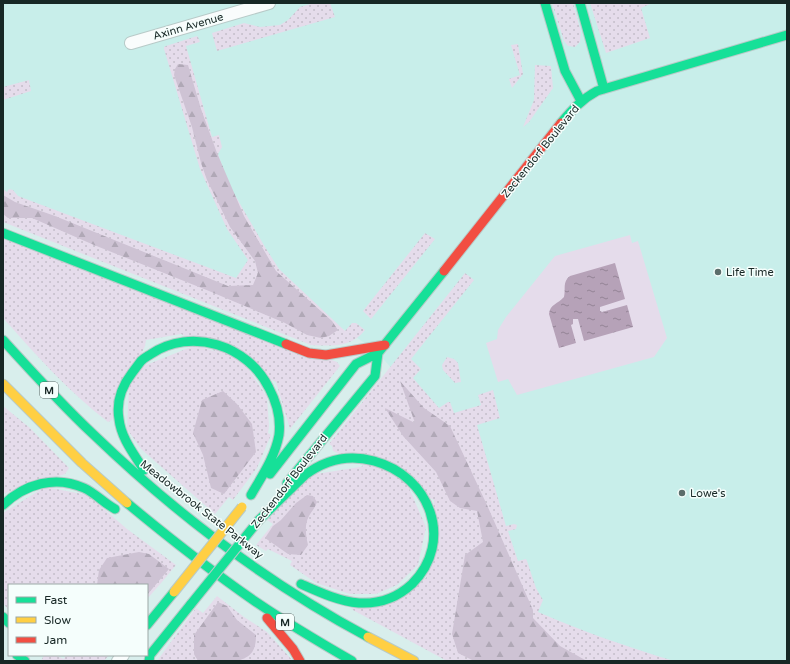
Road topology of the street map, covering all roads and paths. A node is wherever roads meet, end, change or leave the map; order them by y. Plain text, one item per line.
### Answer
1 (269, 3) edge
2 (545, 3) edge
3 (580, 3) edge
4 (787, 35) edge
5 (131, 43) dead end
6 (604, 89) junction
7 (581, 100) junction
8 (3, 233) edge
9 (3, 340) edge
10 (385, 345) junction
11 (378, 353) junction
12 (3, 384) edge
13 (157, 492) junction
14 (251, 495) junction
15 (3, 505) edge
16 (259, 520) junction
17 (170, 540) junction
18 (245, 560) junction
19 (249, 597) junction
20 (148, 624) edge
21 (148, 659) edge
22 (300, 661) edge
23 (352, 661) edge
24 (414, 661) edge

1 - 5 street, Axinn Avenue
2 - 7 main road
3 - 6 main road
4 - 6 main road, Zeckendorf Boulevard
6 - 7 main road, Zeckendorf Boulevard
7 - 10 main road, Zeckendorf Boulevard
8 - 10 main road
9 - 13 main road, Meadowbrook State Parkway / M
10 - 11 main road, Zeckendorf Boulevard
11 - 14 main road, Zeckendorf Boulevard
11 - 16 main road, Zeckendorf Boulevard
12 - 17 main road, M
13 - 14 main road
13 - 18 main road, Meadowbrook State Parkway / M
14 - 20 main road, Zeckendorf Boulevard, bridge
15 - 17 main road
16 - 18 main road
16 - 21 main road, Zeckendorf Boulevard, bridge
17 - 19 main road, M
18 - 24 main road, Meadowbrook State Parkway / M
19 - 22 main road
19 - 23 main road, M

